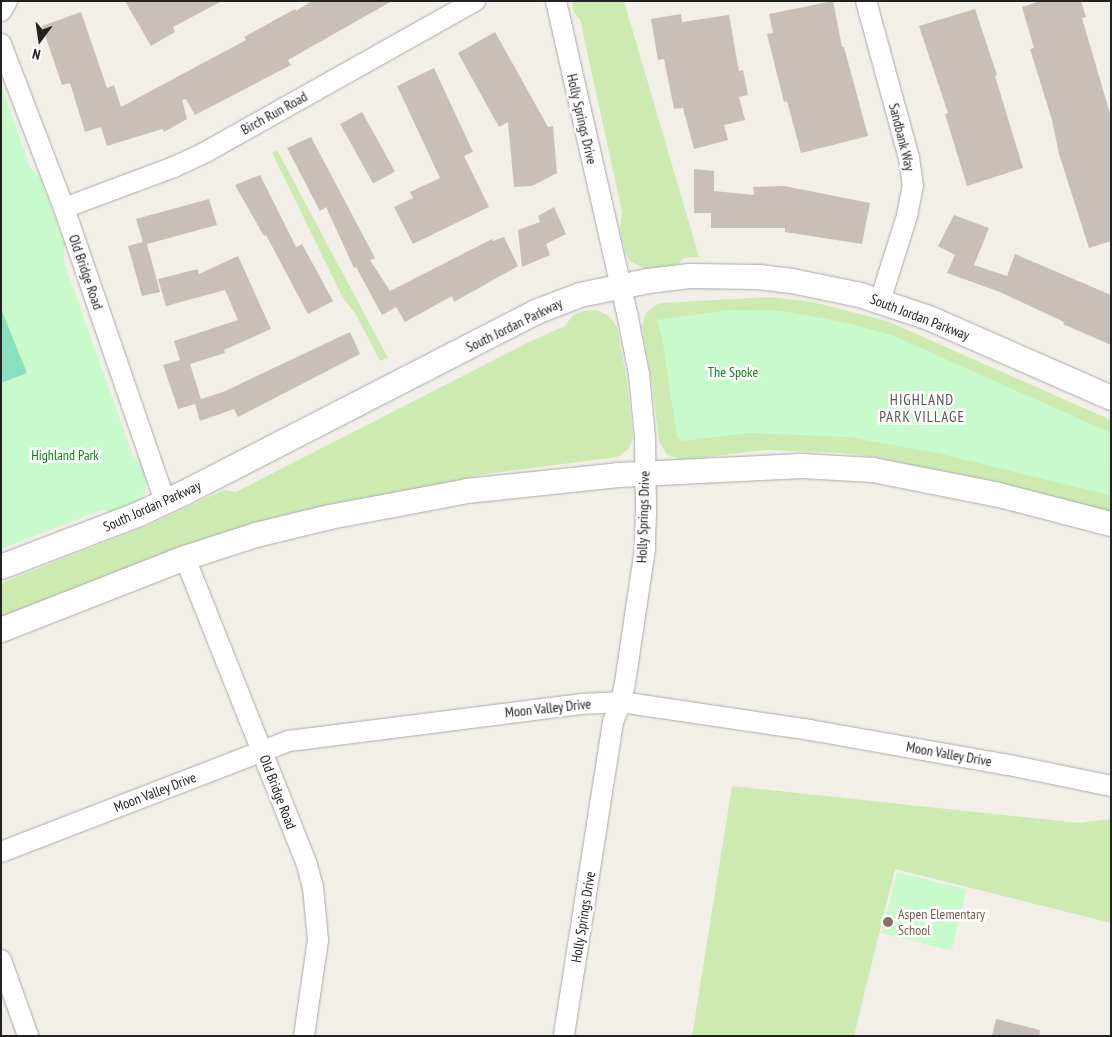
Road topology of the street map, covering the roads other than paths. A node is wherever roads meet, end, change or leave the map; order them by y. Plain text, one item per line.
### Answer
1 (8, 1) edge
2 (475, 1) edge
3 (556, 1) edge
4 (866, 1) edge
5 (1, 11) edge
6 (1, 44) edge
7 (64, 208) junction
8 (621, 285) junction
9 (880, 301) junction
10 (1111, 398) edge
11 (644, 473) junction
12 (165, 502) junction
13 (1111, 524) edge
14 (185, 558) junction
15 (1, 567) edge
16 (1, 630) edge
17 (621, 702) junction
18 (262, 751) junction
19 (1111, 786) edge
20 (1, 852) edge
21 (1, 960) edge
22 (28, 1036) edge
23 (304, 1036) edge
24 (564, 1036) edge

1 - 5 street
2 - 7 street, Birch Run Road
3 - 8 street, Holly Springs Drive
4 - 9 street, Sandbank Way
6 - 7 street, Old Bridge Road
7 - 12 street, Old Bridge Road
8 - 9 street, South Jordan Parkway
8 - 11 street, Holly Springs Drive
8 - 12 street, South Jordan Parkway
9 - 10 street, South Jordan Parkway
11 - 13 street
11 - 14 street
11 - 17 street, Holly Springs Drive
12 - 15 street, South Jordan Parkway
14 - 16 street
14 - 18 street, Old Bridge Road
17 - 18 street, Moon Valley Drive
17 - 19 street, Moon Valley Drive
17 - 24 street, Holly Springs Drive
18 - 20 street, Moon Valley Drive
18 - 23 street, Old Bridge Road
21 - 22 street

